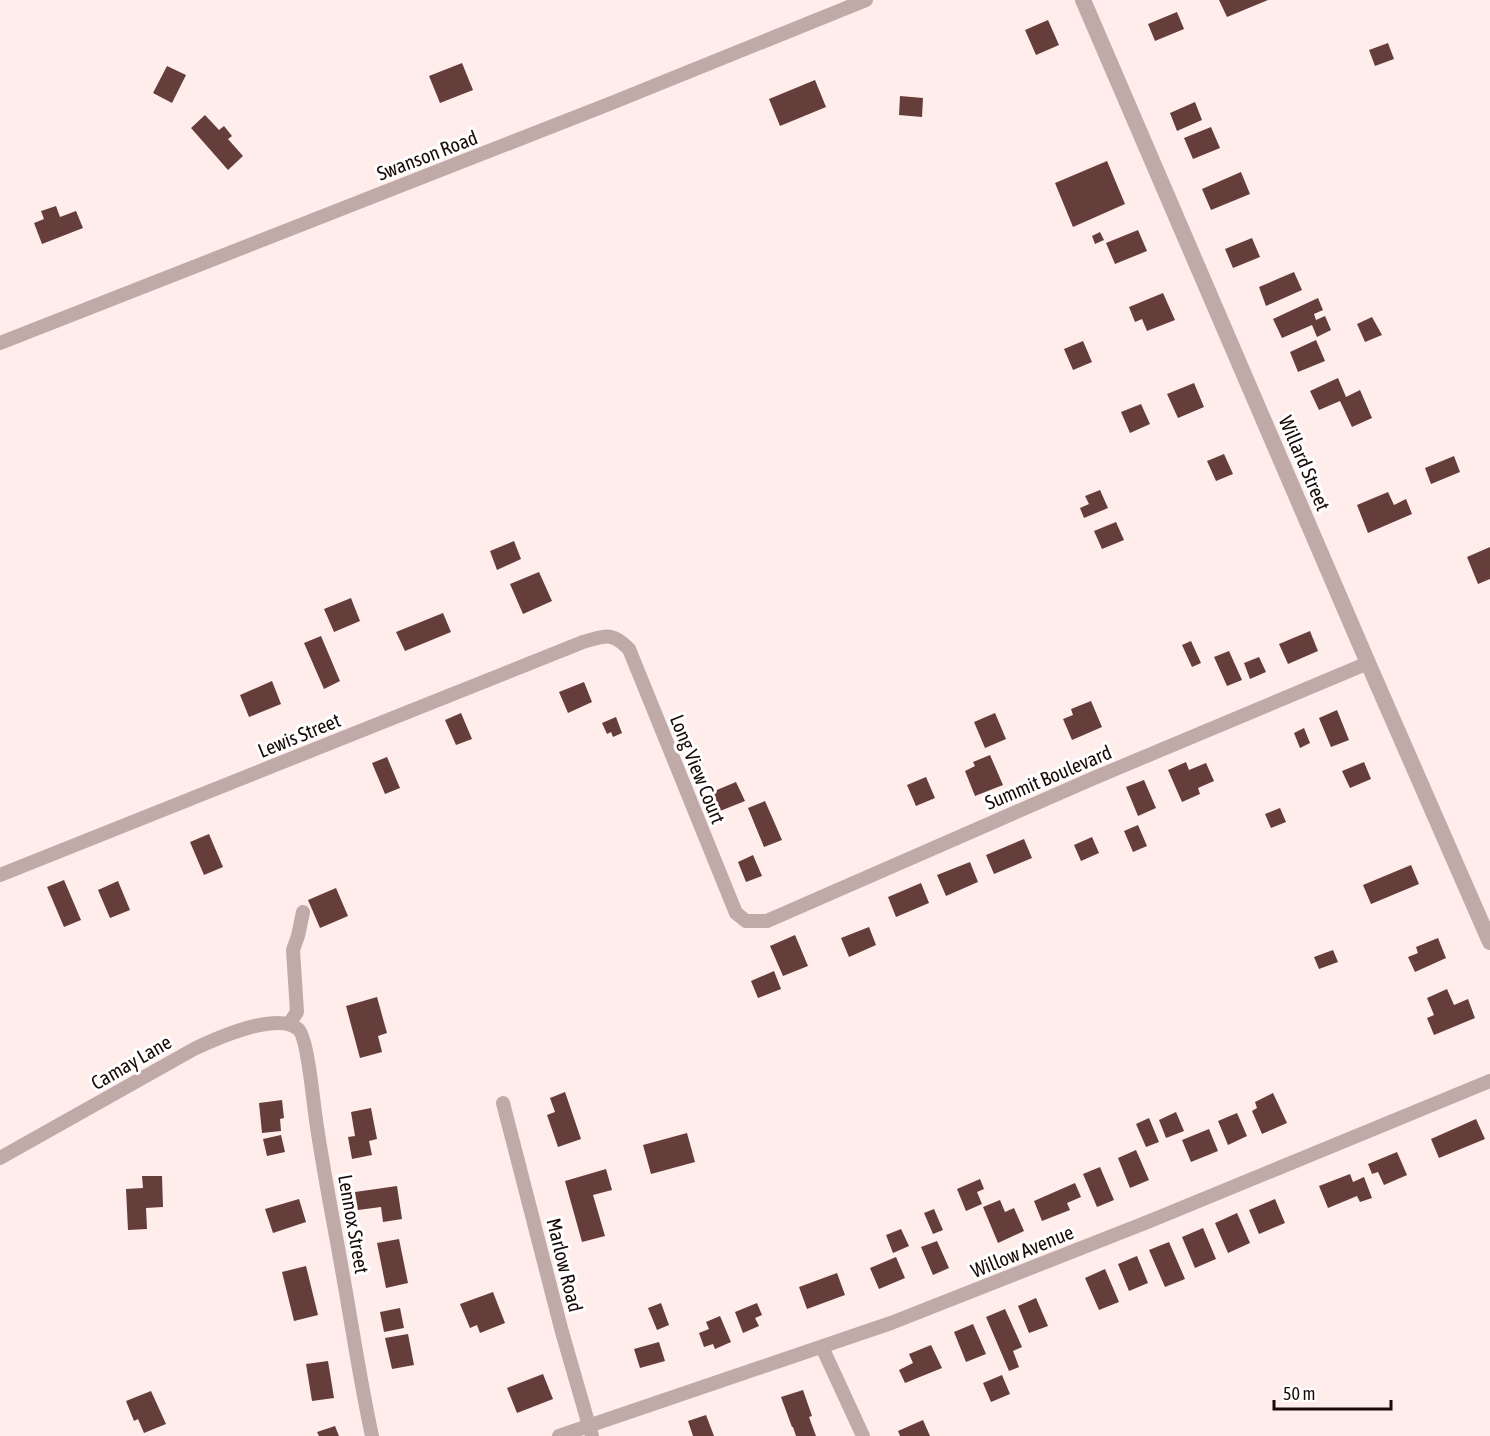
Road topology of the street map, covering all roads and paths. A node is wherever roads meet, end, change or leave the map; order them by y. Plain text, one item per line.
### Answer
1 (866, 0) edge
2 (1083, 0) edge
3 (0, 343) edge
4 (614, 637) joint
5 (1368, 663) junction
6 (0, 875) edge
7 (303, 912) dead end
8 (743, 919) joint
9 (1490, 942) edge
10 (289, 1024) junction
11 (1490, 1081) edge
12 (503, 1103) dead end
13 (0, 1158) edge
14 (822, 1347) junction
15 (590, 1431) edge
16 (372, 1436) edge
17 (560, 1436) edge
18 (863, 1436) edge

1 - 3 street, Swanson Road
2 - 5 street, Willard Street
4 - 6 street, Lewis Street
4 - 8 street, Long View Court
5 - 8 street, Summit Boulevard
5 - 9 street, Willard Street
7 - 10 street
10 - 13 street, Camay Lane
10 - 16 street, Lennox Street
11 - 14 street, Willow Avenue
12 - 15 street, Marlow Road
14 - 15 street, Willow Avenue
14 - 18 street
15 - 17 street, Willow Avenue

